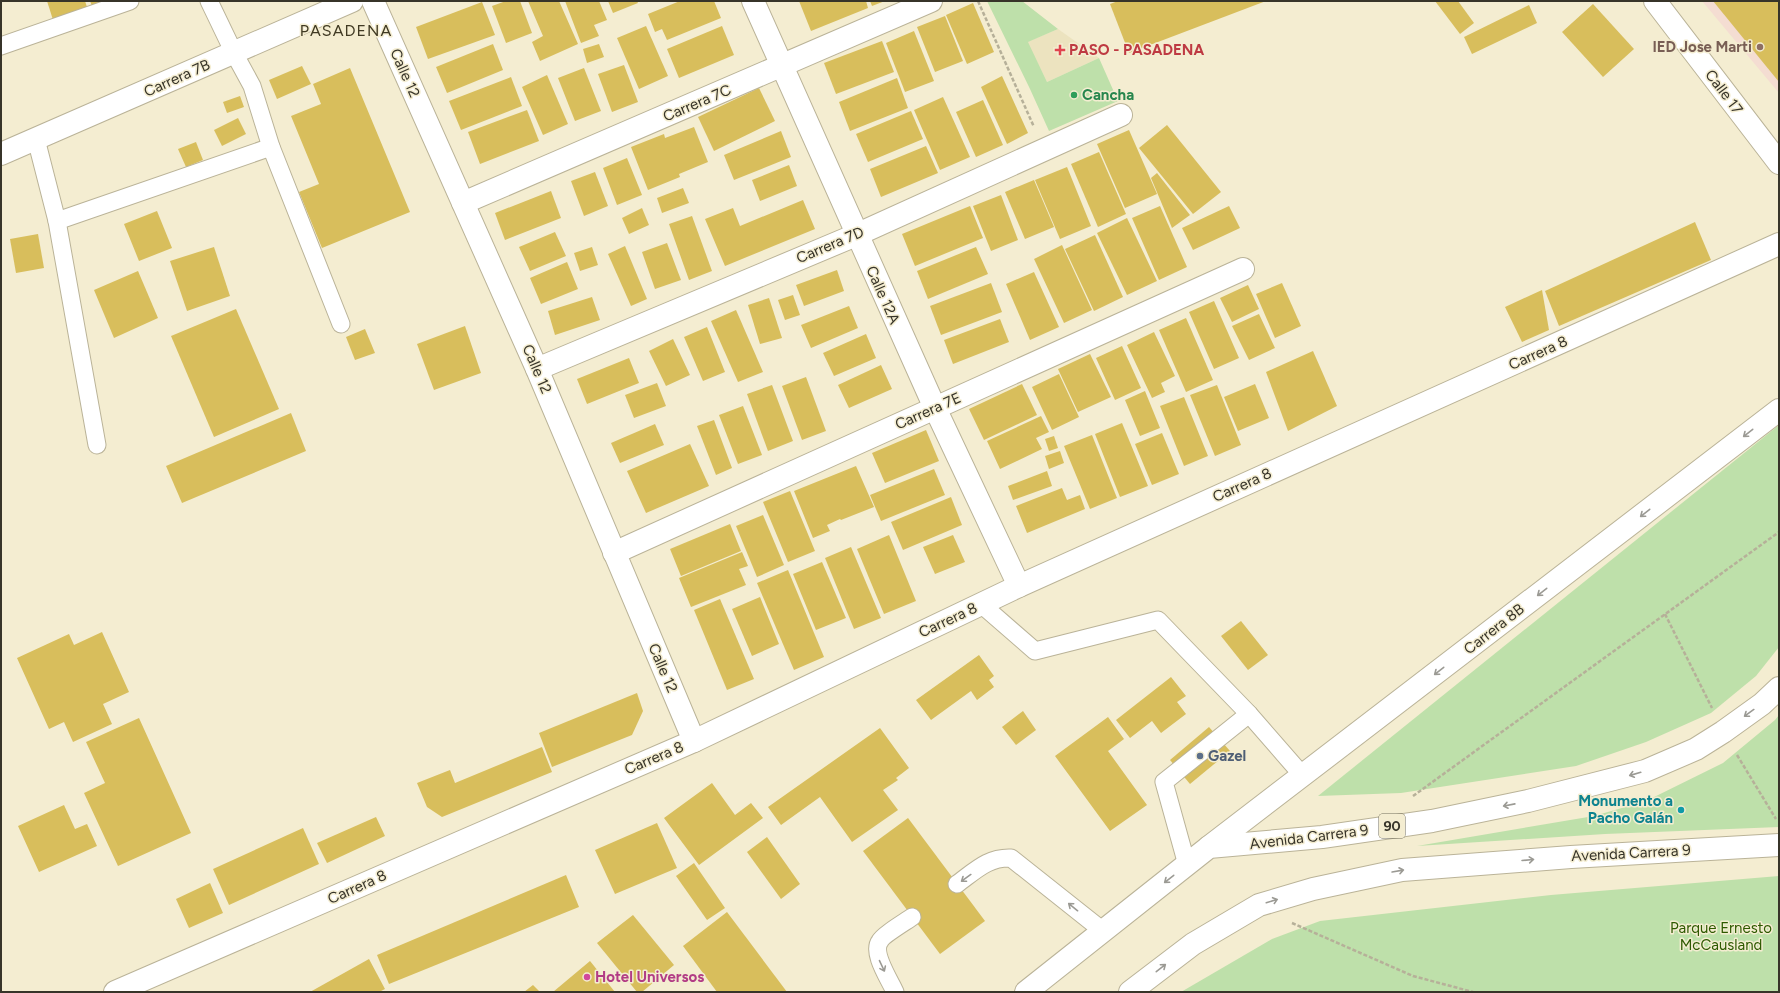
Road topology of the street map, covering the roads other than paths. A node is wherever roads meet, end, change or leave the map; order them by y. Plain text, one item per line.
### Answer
1 (130, 1) edge
2 (209, 1) edge
3 (352, 1) edge
4 (373, 1) edge
5 (752, 1) edge
6 (931, 1) edge
7 (1655, 1) edge
8 (1, 46) edge
9 (234, 53) junction
10 (783, 66) junction
11 (1121, 115) dead end
12 (36, 139) junction
13 (272, 146) junction
14 (1, 154) edge
15 (1779, 164) edge
16 (463, 203) junction
17 (57, 221) junction
18 (856, 235) junction
19 (1779, 244) edge
20 (1242, 269) dead end
21 (341, 324) dead end
22 (537, 369) junction
23 (935, 408) junction
24 (1779, 410) edge
25 (97, 445) dead end
26 (614, 553) junction
27 (1019, 586) junction
28 (981, 604) junction
29 (1779, 688) edge
30 (1249, 714) junction
31 (694, 741) junction
32 (1303, 776) junction
33 (1779, 845) edge
34 (1209, 847) junction
35 (1187, 865) junction
36 (957, 884) dead end
37 (912, 917) dead end
38 (1103, 931) junction
39 (115, 992) edge
40 (896, 992) edge
41 (1026, 992) edge
42 (1130, 992) edge

1 - 8 lane
2 - 9 lane
3 - 9 main road, Carrera 7B
4 - 16 main road, Calle 12
5 - 10 main road, Calle 12A
6 - 10 main road, Carrera 7C
7 - 15 main road, Calle 17
9 - 12 main road, Carrera 7B
9 - 13 lane
10 - 16 main road, Carrera 7C
10 - 18 main road, Calle 12A
11 - 18 main road, Carrera 7D
12 - 14 main road, Carrera 7B
12 - 17 lane
13 - 17 lane
13 - 21 lane
16 - 22 main road, Calle 12
17 - 25 lane
18 - 22 main road, Carrera 7D
18 - 23 main road, Calle 12A
19 - 27 main road, Carrera 8
20 - 23 main road, Carrera 7E
22 - 26 main road, Calle 12
23 - 26 main road, Carrera 7E
23 - 27 main road, Calle 12A
24 -> 32 main road, Carrera 8B
26 - 31 main road, Calle 12
27 - 28 main road, Carrera 8
28 - 30 lane
28 - 31 main road, Carrera 8
29 -> 34 main road, Avenida Carrera 9 / 90
30 - 32 lane
30 - 35 lane
31 - 39 main road, Carrera 8
32 - 34 main road, Carrera 8B
42 -> 33 main road, Avenida Carrera 9
34 - 35 main road
35 -> 38 main road
38 -> 36 lane
37 -> 40 lane
38 - 41 main road

